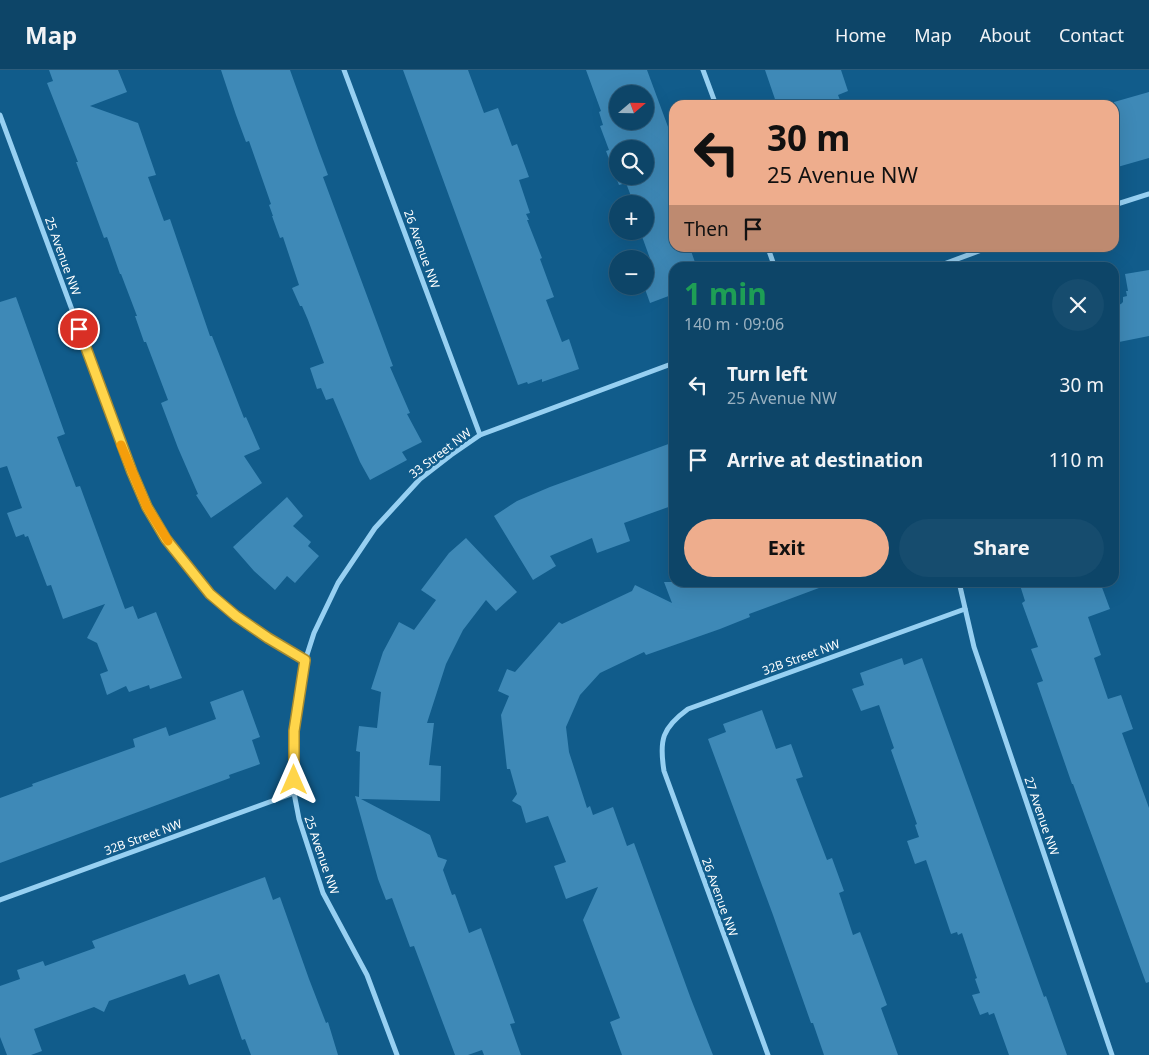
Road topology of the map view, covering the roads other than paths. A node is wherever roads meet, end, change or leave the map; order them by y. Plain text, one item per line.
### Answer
1 (344, 70) edge
2 (703, 70) edge
3 (714, 100) edge
4 (0, 115) edge
5 (1149, 194) edge
6 (1119, 203) edge
7 (976, 252) edge
8 (949, 262) edge
9 (669, 366) edge
10 (480, 435) junction
11 (960, 587) edge
12 (965, 608) junction
13 (305, 660) junction
14 (661, 744) joint
15 (294, 793) junction
16 (0, 900) edge
17 (397, 1055) edge
18 (768, 1055) edge
19 (1112, 1055) edge

1 - 10 street, 26 Avenue NW
2 - 3 street
4 - 13 street, 25 Avenue NW
5 - 6 street
7 - 8 street
9 - 10 street, 33 Street NW
10 - 13 street, 33 Street NW
11 - 12 street, 27 Avenue NW
12 - 14 street, 32B Street NW
12 - 19 street, 27 Avenue NW
13 - 15 street, 25 Avenue NW
14 - 18 street, 26 Avenue NW
15 - 16 street, 32B Street NW
15 - 17 street, 25 Avenue NW

